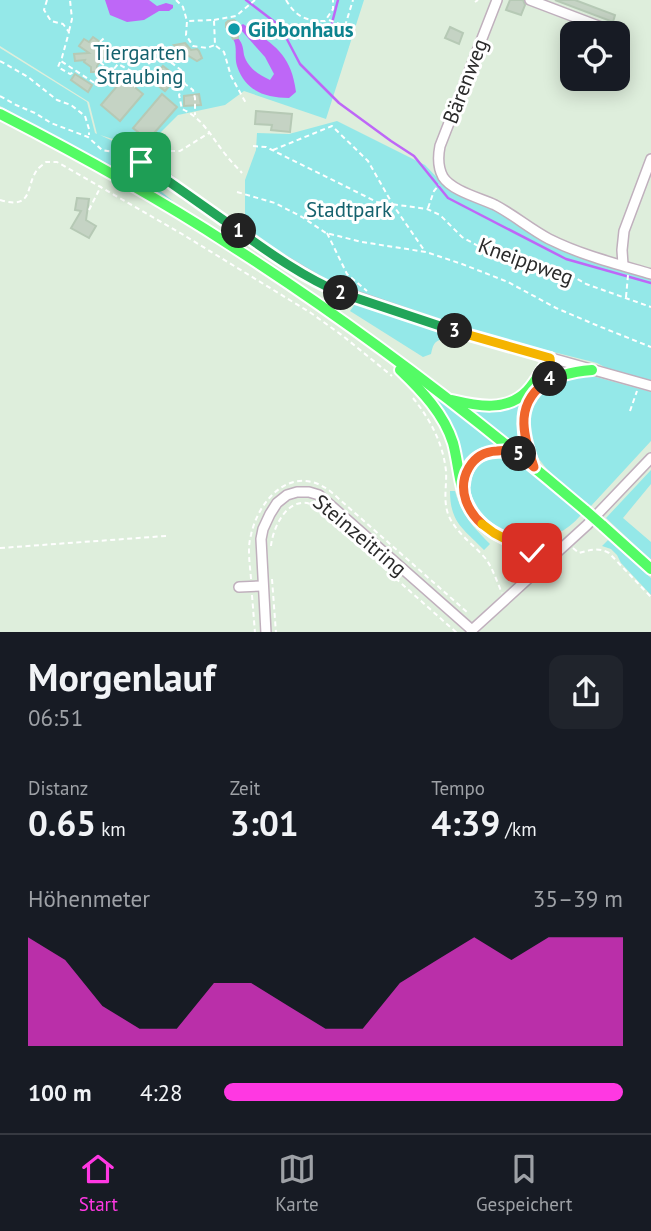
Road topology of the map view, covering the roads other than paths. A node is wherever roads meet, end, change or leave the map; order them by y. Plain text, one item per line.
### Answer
1 (497, 0) edge
2 (530, 0) edge
3 (585, 21) edge
4 (0, 114) edge
5 (122, 149) road end
6 (651, 159) edge
7 (625, 268) junction
8 (651, 274) edge
9 (376, 346) junction
10 (550, 358) junction
11 (592, 370) junction
12 (552, 378) junction
13 (651, 386) edge
14 (449, 399) junction
15 (516, 452) junction
16 (651, 458) edge
17 (534, 467) junction
18 (464, 493) junction
19 (542, 565) junction
20 (651, 569) edge
21 (262, 586) junction
22 (239, 587) dead end
23 (472, 631) edge
24 (265, 632) edge

1 - 7 street, Bärenweg
2 - 3 street
4 - 9 main road
5 - 10 street
6 - 7 street
7 - 8 street
9 - 14 main road
9 - 18 main road
10 - 11 street
10 - 12 main road
10 - 14 main road
11 - 12 main road
11 - 13 street
12 - 17 main road
14 - 15 main road
15 - 17 main road
15 - 18 main road
16 - 19 street
17 - 20 main road, bridge
18 - 19 main road
19 - 23 street
21 - 22 street
21 - 23 street, Steinzeitring
21 - 24 street, Steinzeitring

